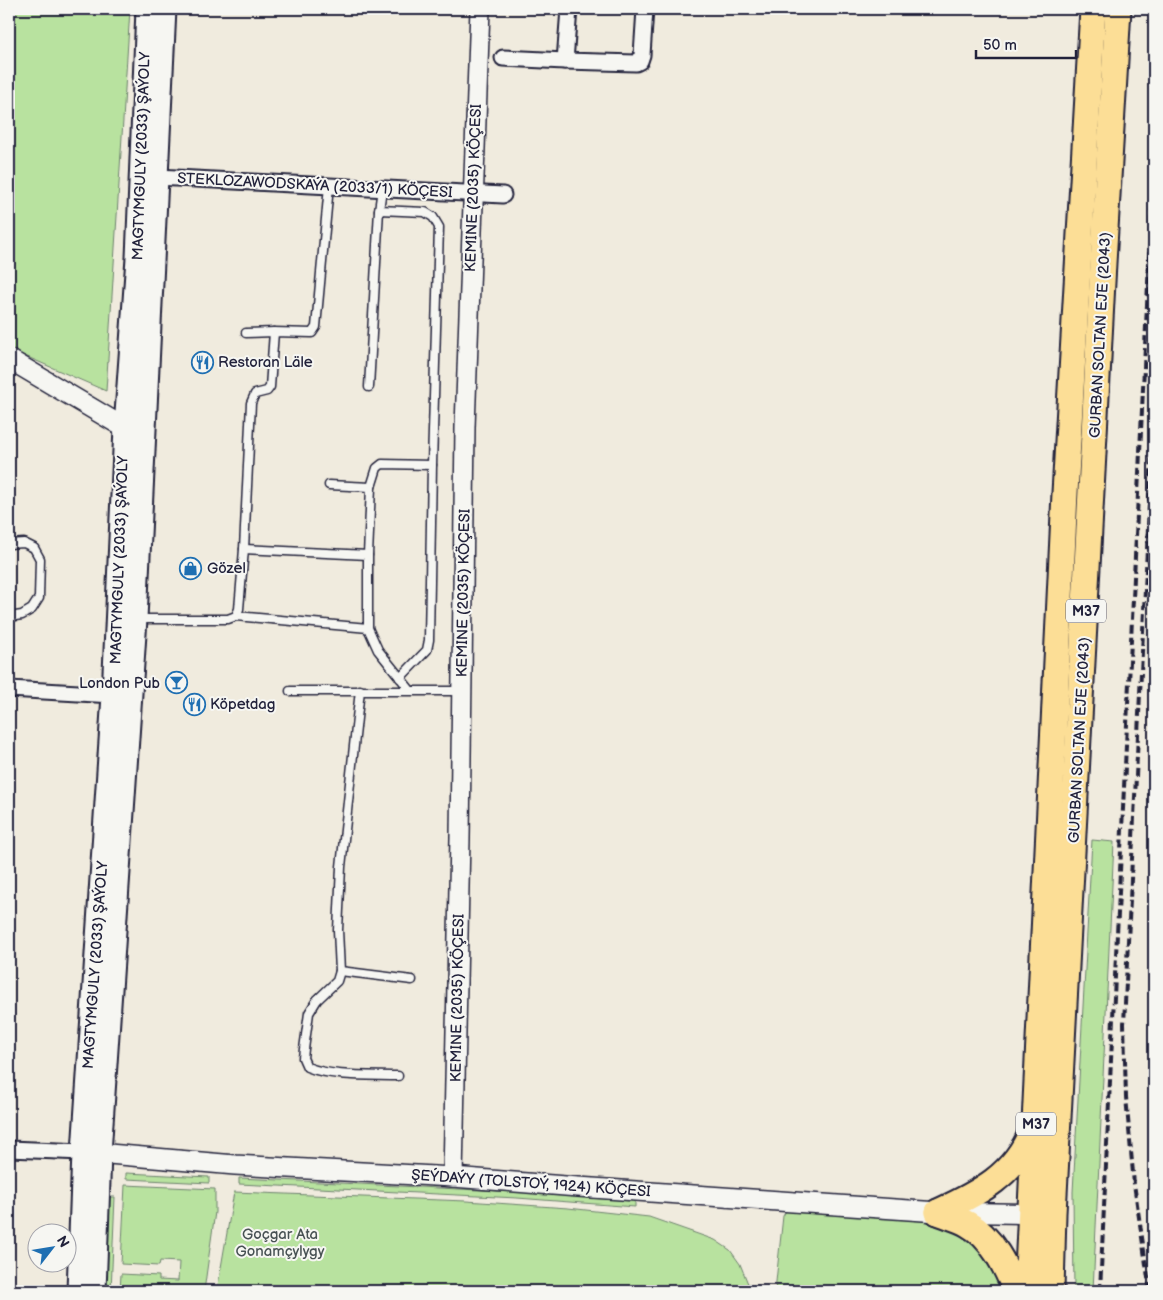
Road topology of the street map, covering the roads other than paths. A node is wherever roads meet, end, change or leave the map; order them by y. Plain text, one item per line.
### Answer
1 (147, 9) edge
2 (165, 9) edge
3 (480, 9) edge
4 (569, 9) edge
5 (645, 9) edge
6 (1093, 9) edge
7 (1118, 9) edge
8 (503, 58) dead end
9 (565, 61) junction
10 (157, 177) junction
11 (329, 186) junction
12 (382, 189) junction
13 (473, 194) junction
14 (503, 195) dead end
15 (379, 210) junction
16 (274, 332) junction
17 (246, 333) dead end
18 (9, 359) edge
19 (369, 387) dead end
20 (125, 428) junction
21 (432, 465) junction
22 (329, 484) dead end
23 (371, 487) junction
24 (9, 544) edge
25 (244, 549) junction
26 (368, 556) junction
27 (236, 616) junction
28 (9, 617) edge
29 (136, 619) junction
30 (368, 628) junction
31 (400, 678) junction
32 (9, 689) edge
33 (360, 690) junction
34 (410, 690) junction
35 (290, 691) dead end
36 (462, 691) junction
37 (113, 695) junction
38 (340, 971) junction
39 (412, 980) dead end
40 (398, 1076) dead end
41 (1036, 1121) junction
42 (9, 1149) edge
43 (91, 1152) junction
44 (453, 1177) junction
45 (938, 1212) junction
46 (1041, 1214) junction
47 (78, 1291) edge
48 (95, 1291) edge
49 (1016, 1291) edge
50 (1027, 1291) edge
51 (1052, 1291) edge

1 - 20 main road, MAGTYMGULY (2033) ŞAÝOLY
2 - 10 main road, MAGTYMGULY (2033) ŞAÝOLY
3 - 13 street, KEMINE (2035) KÖÇESI
4 - 9 street
5 - 9 street
6 - 41 highway, GURBAN SOLTAN EJE (2043) / M37
7 - 46 highway, GURBAN SOLTAN EJE (2043) / M37
8 - 9 street
10 - 11 street, STEKLOZAWODSKAÝA (2033/1) KÖÇESI
10 - 29 main road, MAGTYMGULY (2033) ŞAÝOLY
11 - 12 street, STEKLOZAWODSKAÝA (2033/1) KÖÇESI
11 - 16 lane
12 - 13 street, STEKLOZAWODSKAÝA (2033/1) KÖÇESI
12 - 15 lane
13 - 14 street, STEKLOZAWODSKAÝA (2033/1) KÖÇESI
13 - 36 street, KEMINE (2035) KÖÇESI
15 - 19 lane
15 - 21 lane
16 - 17 lane
16 - 25 lane
18 - 20 street
20 - 37 main road, MAGTYMGULY (2033) ŞAÝOLY
21 - 23 lane
21 - 31 lane
22 - 23 lane
23 - 26 lane
24 - 28 lane
25 - 26 lane
25 - 27 lane
26 - 30 lane
27 - 29 lane
27 - 30 lane
29 - 43 main road, MAGTYMGULY (2033) ŞAÝOLY
30 - 31 lane
31 - 34 lane
32 - 37 street
33 - 34 lane
33 - 35 lane
33 - 38 lane
34 - 36 lane
36 - 44 street, KEMINE (2035) KÖÇESI
37 - 43 main road, MAGTYMGULY (2033) ŞAÝOLY
38 - 39 lane
38 - 40 lane
41 - 45 highway
41 - 46 highway, GURBAN SOLTAN EJE (2043) / M37
42 - 43 street, ŞEÝDAÝY (TOLSTOÝ, 1924) KÖÇESI
43 - 44 street, ŞEÝDAÝY (TOLSTOÝ, 1924) KÖÇESI
43 - 47 main road, MAGTYMGULY (2033) ŞAÝOLY
43 - 48 main road, MAGTYMGULY (2033) ŞAÝOLY
44 - 45 street, ŞEÝDAÝY (TOLSTOÝ, 1924) KÖÇESI
45 - 46 street, ŞEÝDAÝY (TOLSTOÝ, 1924) KÖÇESI
45 - 49 highway
46 - 50 highway, GURBAN SOLTAN EJE (2043) / M37
46 - 51 highway, GURBAN SOLTAN EJE (2043) / M37

